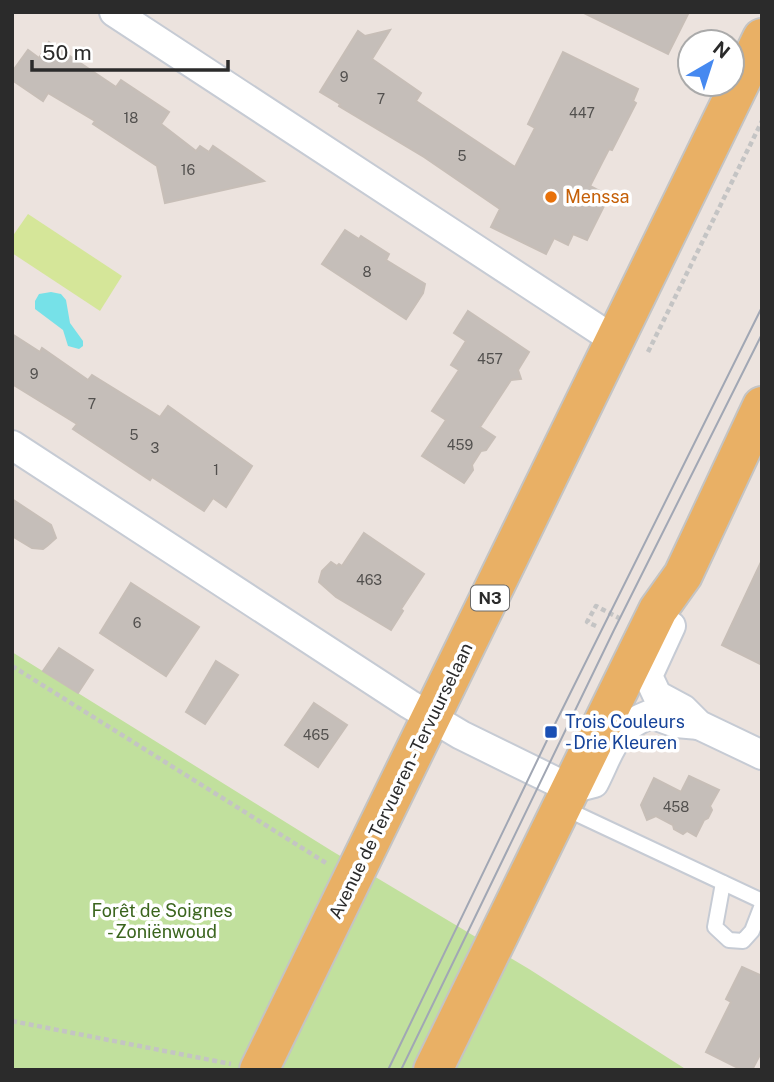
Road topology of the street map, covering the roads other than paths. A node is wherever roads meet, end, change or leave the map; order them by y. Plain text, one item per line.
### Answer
1 (114, 12) edge
2 (762, 38) edge
3 (616, 341) junction
4 (762, 406) edge
5 (12, 445) edge
6 (683, 575) junction
7 (432, 718) junction
8 (699, 725) junction
9 (762, 755) edge
10 (567, 798) junction
11 (723, 883) junction
12 (762, 903) edge
13 (259, 1070) edge
14 (433, 1070) edge

1 - 3 street
2 - 3 main road, N3
3 - 7 main road, Avenue de Tervueren - Tervuurselaan / N3
4 - 6 main road
5 - 7 street
6 - 8 street
6 - 10 main road
7 - 10 street
7 - 13 main road, Avenue de Tervueren - Tervuurselaan / N3
8 - 9 street
8 - 10 street
10 - 11 lane
10 - 14 main road
11 - 12 lane
11 - 12 lane

